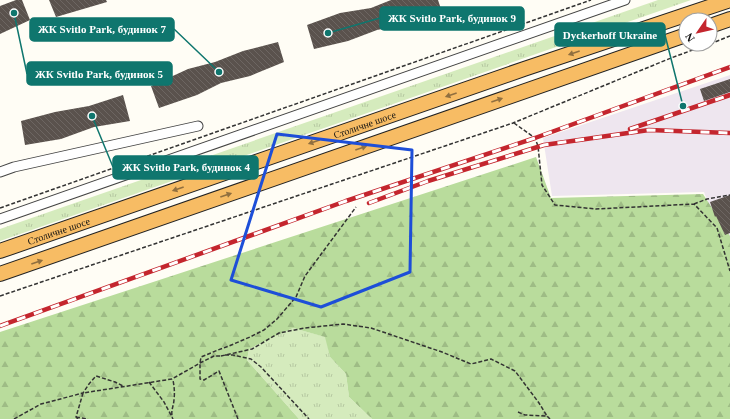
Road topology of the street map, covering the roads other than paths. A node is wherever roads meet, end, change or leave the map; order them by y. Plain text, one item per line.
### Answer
1 (625, 0) edge
2 (730, 0) edge
3 (730, 19) edge
4 (718, 23) edge
5 (678, 38) edge
6 (198, 126) dead end
7 (0, 172) edge
8 (0, 219) edge
9 (0, 251) edge
10 (0, 274) edge

1 - 8 street
2 -> 9 highway, Столичне шосе
3 - 4 highway
10 -> 5 highway
6 - 7 street

